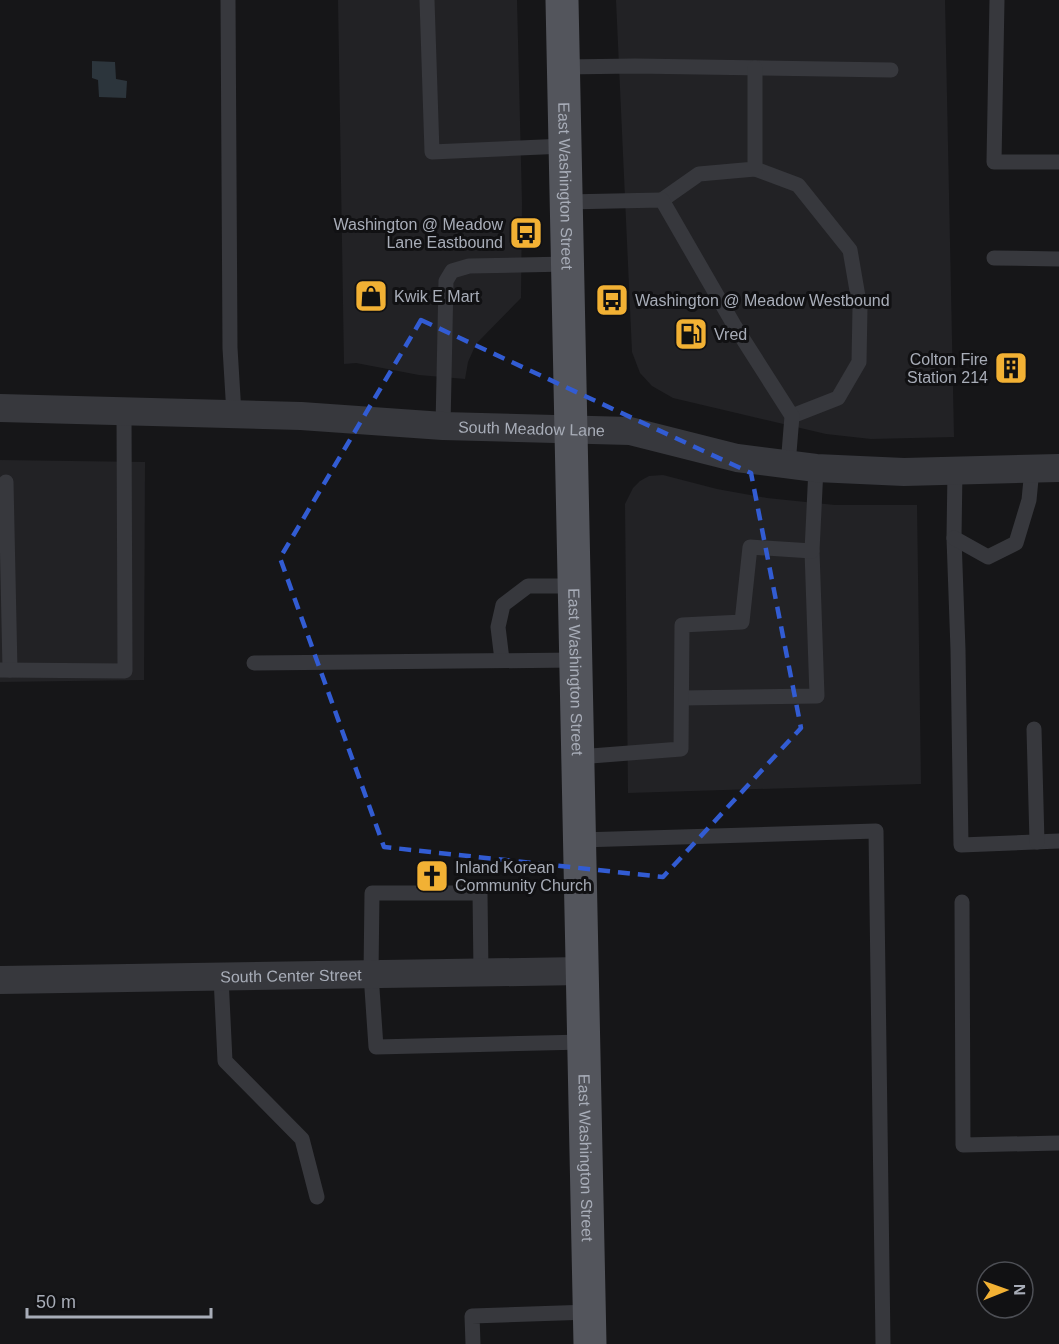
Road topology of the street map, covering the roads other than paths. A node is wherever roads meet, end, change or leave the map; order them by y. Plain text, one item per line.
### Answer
1 (228, 0) edge
2 (427, 0) edge
3 (562, 0) edge
4 (997, 0) edge
5 (564, 67) junction
6 (755, 68) junction
7 (891, 70) dead end
8 (565, 146) junction
9 (1059, 162) edge
10 (755, 169) junction
11 (662, 200) junction
12 (566, 202) junction
13 (994, 258) dead end
14 (1059, 259) edge
15 (568, 264) junction
16 (0, 408) edge
17 (124, 411) junction
18 (234, 414) junction
19 (792, 416) junction
20 (443, 426) junction
21 (571, 428) junction
22 (802, 466) junction
23 (1046, 468) edge
24 (955, 471) junction
25 (6, 482) dead end
26 (954, 538) junction
27 (812, 551) junction
28 (574, 586) junction
29 (502, 660) junction
30 (576, 660) junction
31 (254, 663) dead end
32 (5, 670) edge
33 (682, 698) junction
34 (1034, 729) dead end
35 (578, 757) junction
36 (580, 840) junction
37 (1059, 841) edge
38 (1036, 842) junction
39 (962, 902) dead end
40 (582, 971) junction
41 (481, 973) junction
42 (371, 974) junction
43 (220, 977) junction
44 (0, 980) edge
45 (584, 1042) junction
46 (1059, 1143) edge
47 (317, 1197) dead end
48 (590, 1312) junction
49 (473, 1344) edge
50 (590, 1344) edge
51 (884, 1344) edge

1 - 18 lane
2 - 8 lane
3 - 5 main road, East Washington Street
4 - 9 lane
5 - 6 lane
5 - 8 main road, East Washington Street
6 - 7 lane
6 - 10 lane
8 - 12 main road, East Washington Street
10 - 11 lane
10 - 19 lane
11 - 12 lane
11 - 19 lane
12 - 15 main road, East Washington Street
13 - 14 lane
15 - 20 lane
15 - 21 main road, East Washington Street
16 - 17 street, South Meadow Lane
17 - 18 street, South Meadow Lane
17 - 32 lane
18 - 20 street, South Meadow Lane
19 - 22 lane
20 - 21 street, South Meadow Lane
21 - 22 street, South Meadow Lane
21 - 28 main road, East Washington Street
22 - 24 street, South Meadow Lane
22 - 27 lane
23 - 24 street, South Meadow Lane
23 - 26 lane
24 - 26 lane
25 - 32 lane
26 - 38 lane
27 - 33 lane
27 - 33 lane
28 - 29 lane
28 - 30 main road, East Washington Street
29 - 30 lane
29 - 31 lane
30 - 35 main road, East Washington Street
33 - 35 lane
34 - 38 lane
35 - 36 main road, East Washington Street
36 - 40 main road, East Washington Street
36 - 51 lane
37 - 38 lane
39 - 46 lane
40 - 41 street, South Center Street
40 - 45 main road, East Washington Street
41 - 42 street, South Center Street
41 - 42 lane
42 - 43 street, South Center Street
42 - 45 lane
43 - 44 street, South Center Street
43 - 47 lane
45 - 48 main road, East Washington Street
48 - 49 lane
48 - 50 main road, East Washington Street

